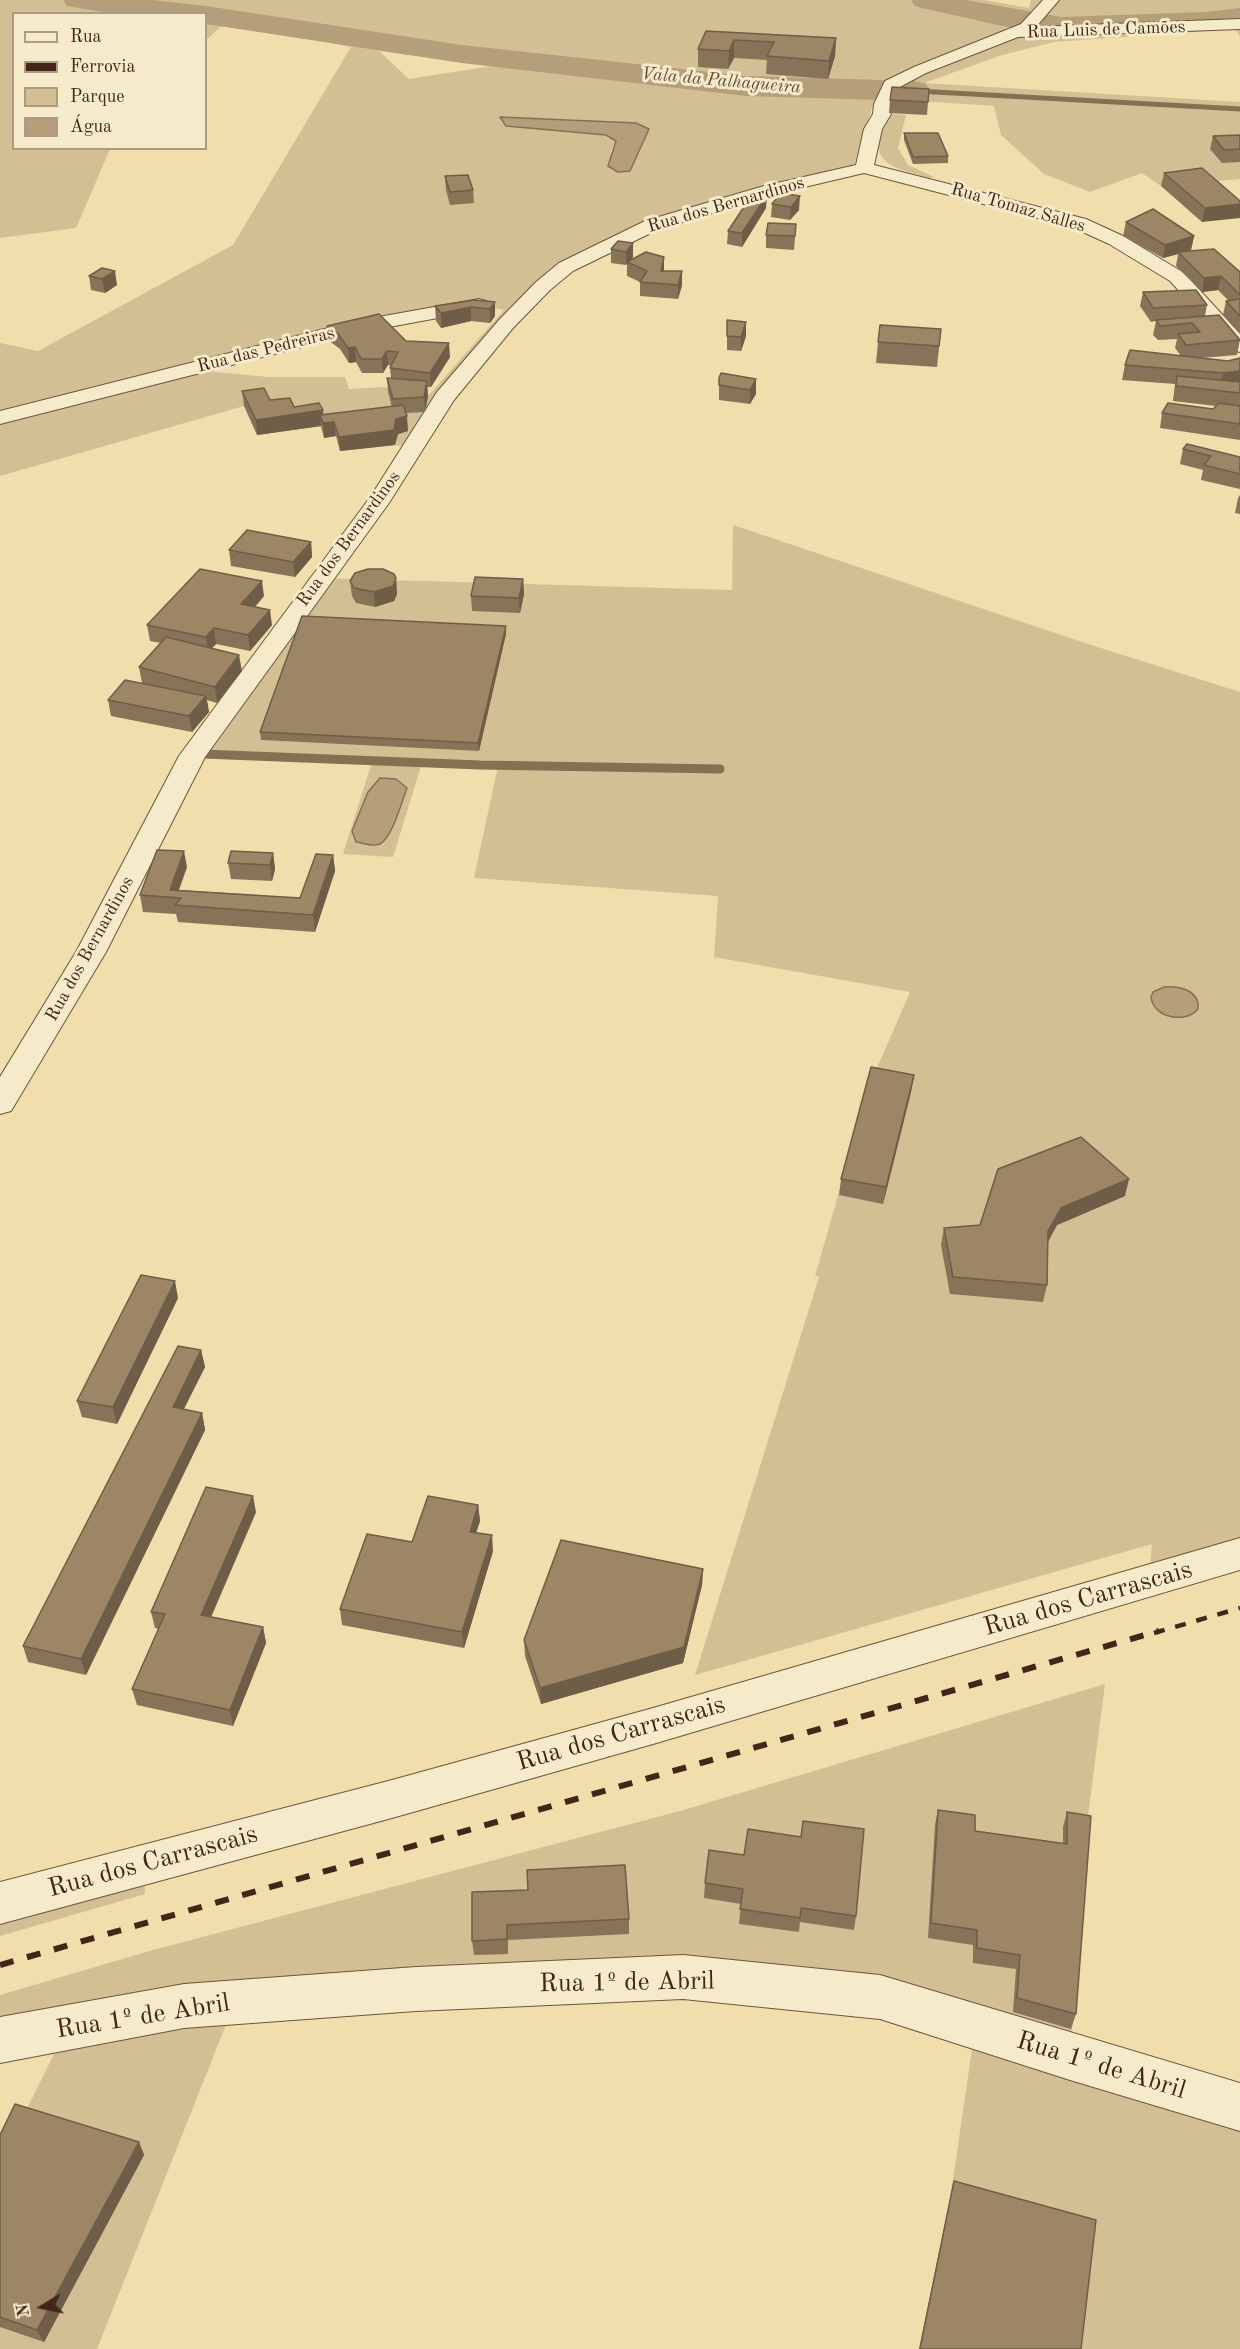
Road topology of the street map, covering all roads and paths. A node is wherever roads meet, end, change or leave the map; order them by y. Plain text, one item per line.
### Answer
1 (1051, 0) edge
2 (1240, 24) edge
3 (1026, 26) junction
4 (864, 168) junction
5 (534, 295) junction
6 (1240, 346) edge
7 (0, 418) edge
8 (0, 1103) edge
9 (1240, 1554) edge
10 (0, 1903) edge
11 (0, 2040) edge
12 (1240, 2107) edge

1 - 3 street
2 - 3 street, Rua Luis de Camões
3 - 4 street, Rua Luis de Camões
4 - 5 street, Rua dos Bernardinos
4 - 6 street, Rua Tomaz Salles
5 - 7 street, Rua das Pedreiras
5 - 8 street, Rua dos Bernardinos
9 - 10 street, Rua dos Carrascais
11 - 12 street, Rua 1º de Abril

